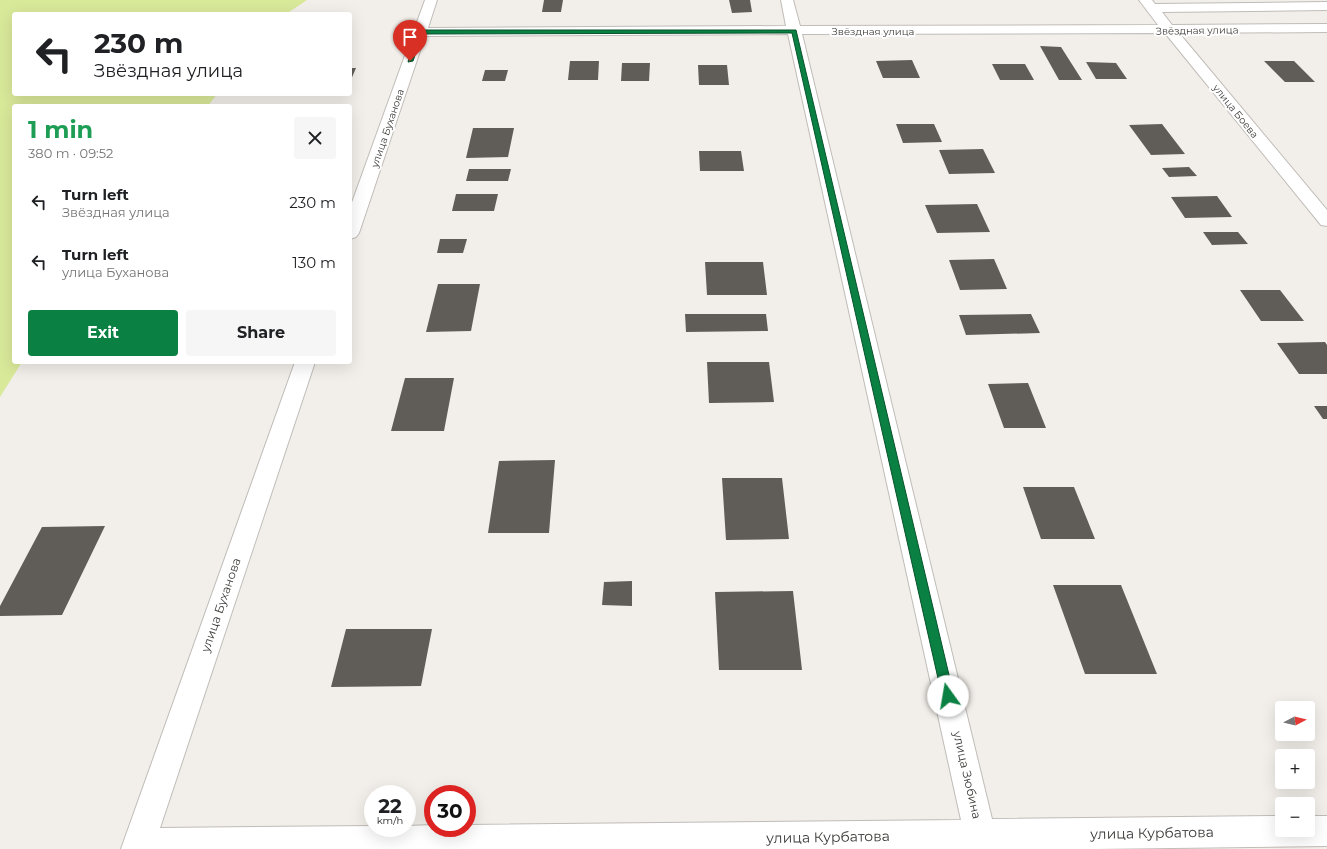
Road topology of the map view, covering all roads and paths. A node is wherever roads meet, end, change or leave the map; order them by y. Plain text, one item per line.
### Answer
1 (431, 0) edge
2 (787, 0) edge
3 (1148, 4) edge
4 (1327, 6) edge
5 (1327, 28) edge
6 (1169, 30) junction
7 (794, 31) junction
8 (420, 32) junction
9 (1327, 222) edge
10 (352, 227) edge
11 (304, 364) edge
12 (1327, 832) edge
13 (983, 842) edge
14 (137, 846) edge

1 - 8 street, улица Буханова
2 - 7 street, улица Зюбина
3 - 4 street, Звёздная улица
3 - 6 street, улица Боева
5 - 6 street, Звёздная улица
6 - 7 street, Звёздная улица
6 - 9 street, улица Боева
7 - 8 street, Звёздная улица
7 - 13 street, улица Зюбина
8 - 10 street, улица Буханова
11 - 14 street, улица Буханова
12 - 13 street, улица Курбатова
13 - 14 street, улица Курбатова

